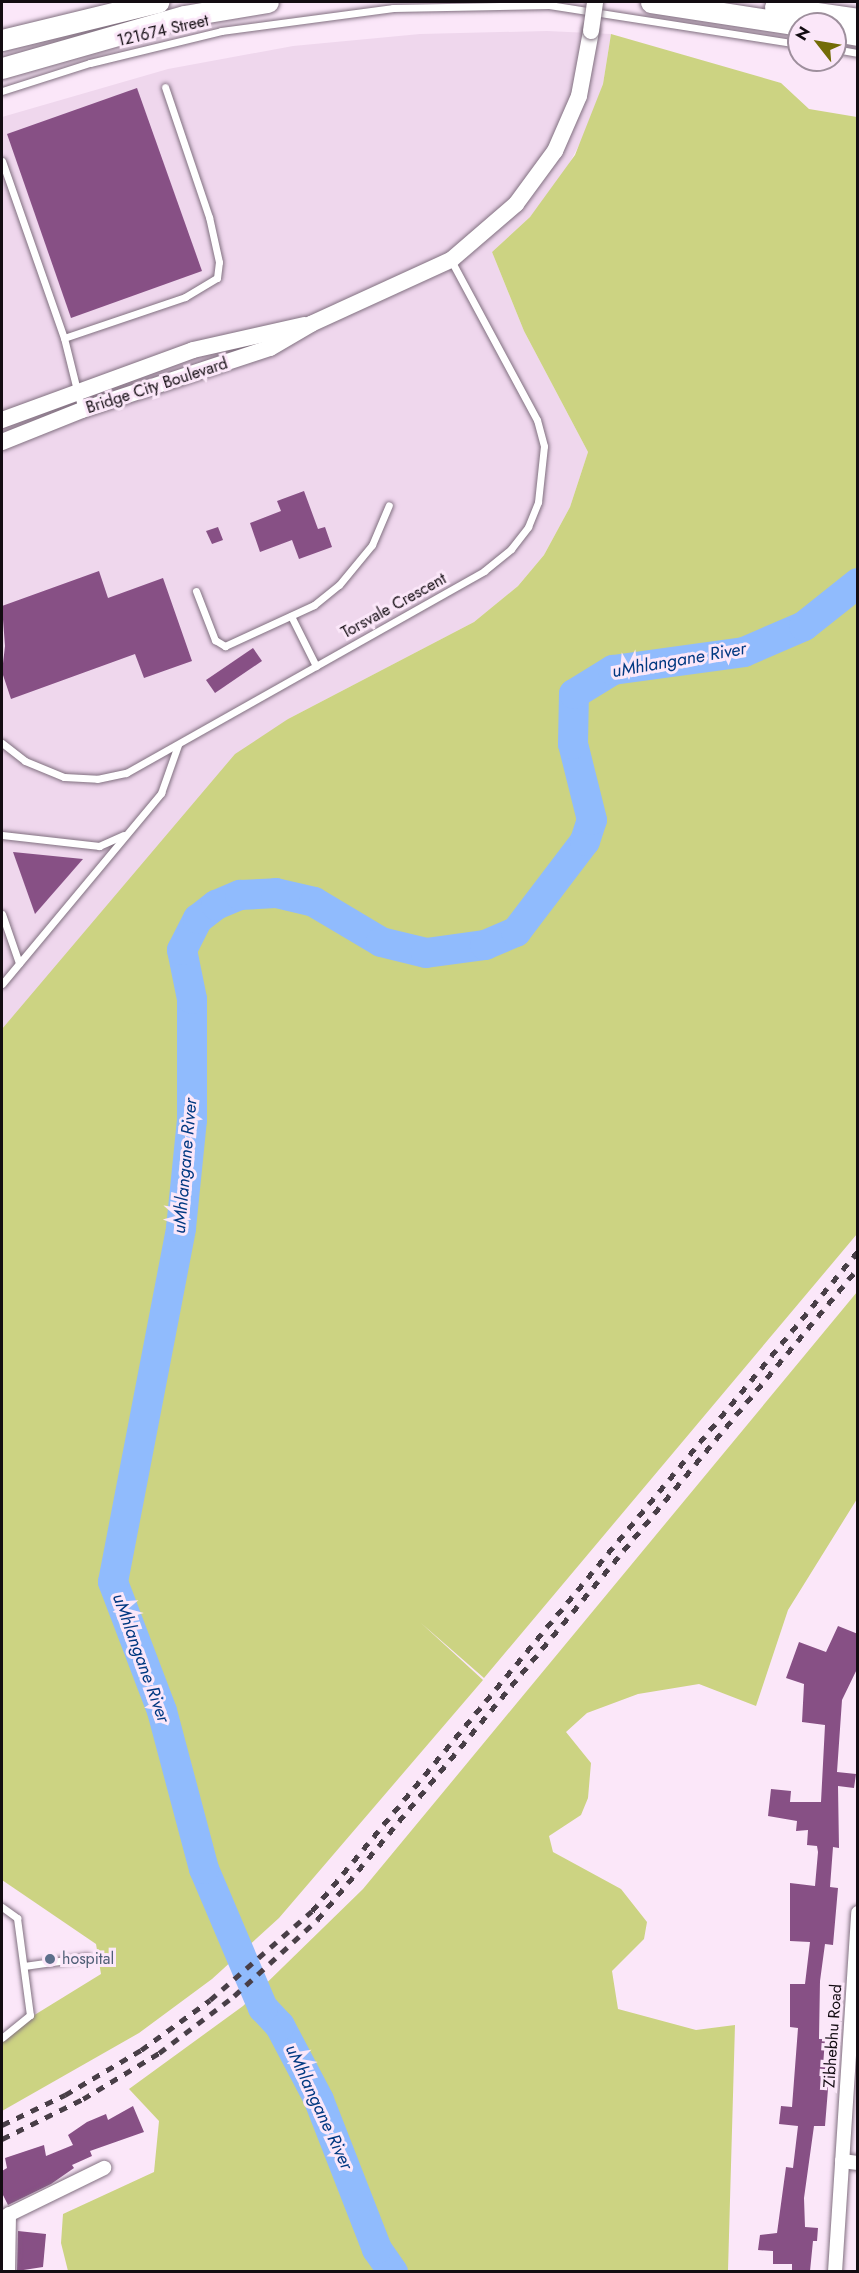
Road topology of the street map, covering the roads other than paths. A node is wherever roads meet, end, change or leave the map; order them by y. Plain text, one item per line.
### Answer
1 (158, 2) edge
2 (268, 2) edge
3 (595, 2) edge
4 (651, 2) edge
5 (739, 2) edge
6 (858, 19) edge
7 (787, 23) edge
8 (2, 40) edge
9 (787, 42) edge
10 (2, 68) edge
11 (165, 87) dead end
12 (2, 91) edge
13 (2, 161) edge
14 (451, 260) junction
15 (310, 324) junction
16 (263, 331) junction
17 (64, 338) junction
18 (270, 348) junction
19 (75, 393) junction
20 (82, 410) junction
21 (2, 420) edge
22 (2, 442) edge
23 (389, 505) dead end
24 (196, 591) dead end
25 (291, 616) junction
26 (316, 666) junction
27 (2, 743) edge
28 (178, 745) junction
29 (126, 834) junction
30 (2, 835) edge
31 (2, 914) edge
32 (19, 963) junction
33 (2, 984) edge
34 (2, 1907) edge
35 (858, 1913) edge
36 (87, 1957) dead end
37 (24, 1966) junction
38 (2, 2038) edge
39 (842, 2161) junction
40 (858, 2163) edge
41 (104, 2168) dead end
42 (5, 2216) edge
43 (8, 2271) edge
44 (835, 2271) edge

1 - 8 main road
2 - 10 main road
3 - 14 street, Bridge City Boulevard, bridge
4 - 7 main road
5 - 6 main road
9 - 12 lane, 121674 Street
11 - 17 lane
13 - 17 lane
14 - 15 street, Bridge City Boulevard
14 - 26 lane, Torsvale Crescent
15 - 16 street, Bridge City Boulevard
15 - 18 street, Bridge City Boulevard
16 - 18 street
16 - 19 street, Bridge City Boulevard
17 - 19 lane
18 - 20 street, Bridge City Boulevard
19 - 20 lane
19 - 21 street, Bridge City Boulevard
20 - 22 street, Bridge City Boulevard
23 - 25 lane
24 - 25 lane
25 - 26 lane
26 - 28 lane, Torsvale Crescent
27 - 28 lane, Torsvale Crescent
28 - 29 lane
29 - 30 lane
29 - 32 lane
31 - 32 lane
32 - 33 lane
34 - 37 lane
35 - 39 street, Zibhebhu Road
36 - 37 lane
37 - 38 lane
39 - 40 street
39 - 44 street, Zibhebhu Road
41 - 42 street
42 - 43 street

